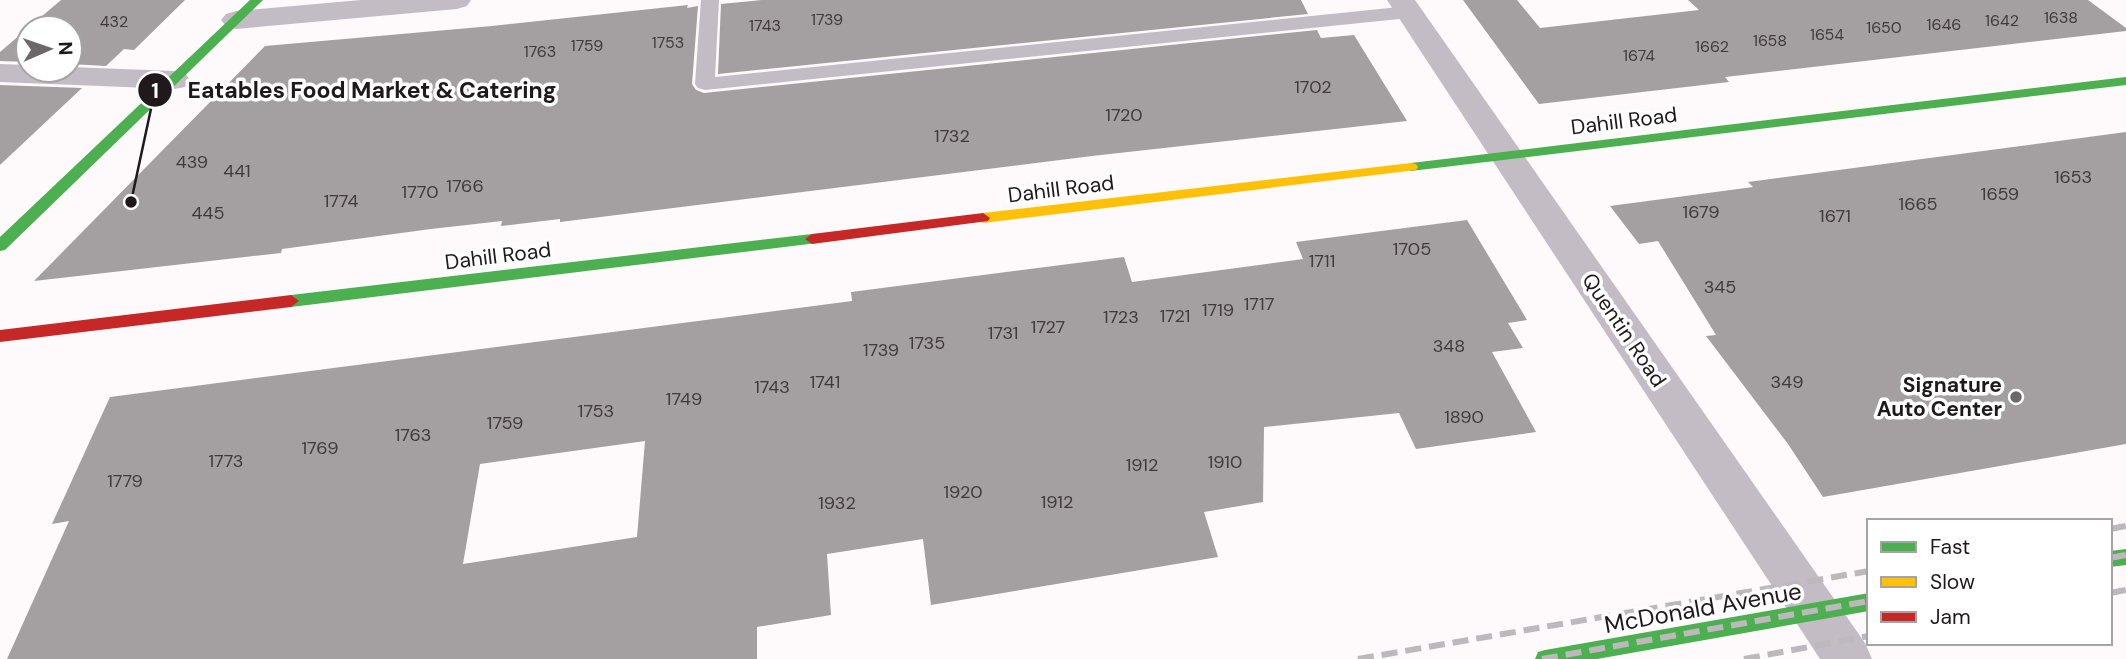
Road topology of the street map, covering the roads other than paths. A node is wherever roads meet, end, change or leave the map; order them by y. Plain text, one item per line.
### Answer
1 (457, 0) edge
2 (709, 0) edge
3 (1405, 6) edge
4 (246, 10) edge
5 (0, 73) edge
6 (174, 80) junction
7 (2126, 81) edge
8 (1507, 157) junction
9 (0, 246) edge
10 (0, 336) edge
11 (1867, 602) edge
12 (1815, 611) junction
13 (1545, 659) edge
14 (1848, 659) edge

1 - 4 street
2 - 3 lane
3 - 8 street, Quentin Road
4 - 6 street
5 - 6 street
6 - 9 street
7 - 8 street, Dahill Road
8 - 10 street, Dahill Road
8 - 12 street, Quentin Road
11 - 12 street, McDonald Avenue
12 - 13 street, McDonald Avenue
12 - 14 street, Quentin Road

